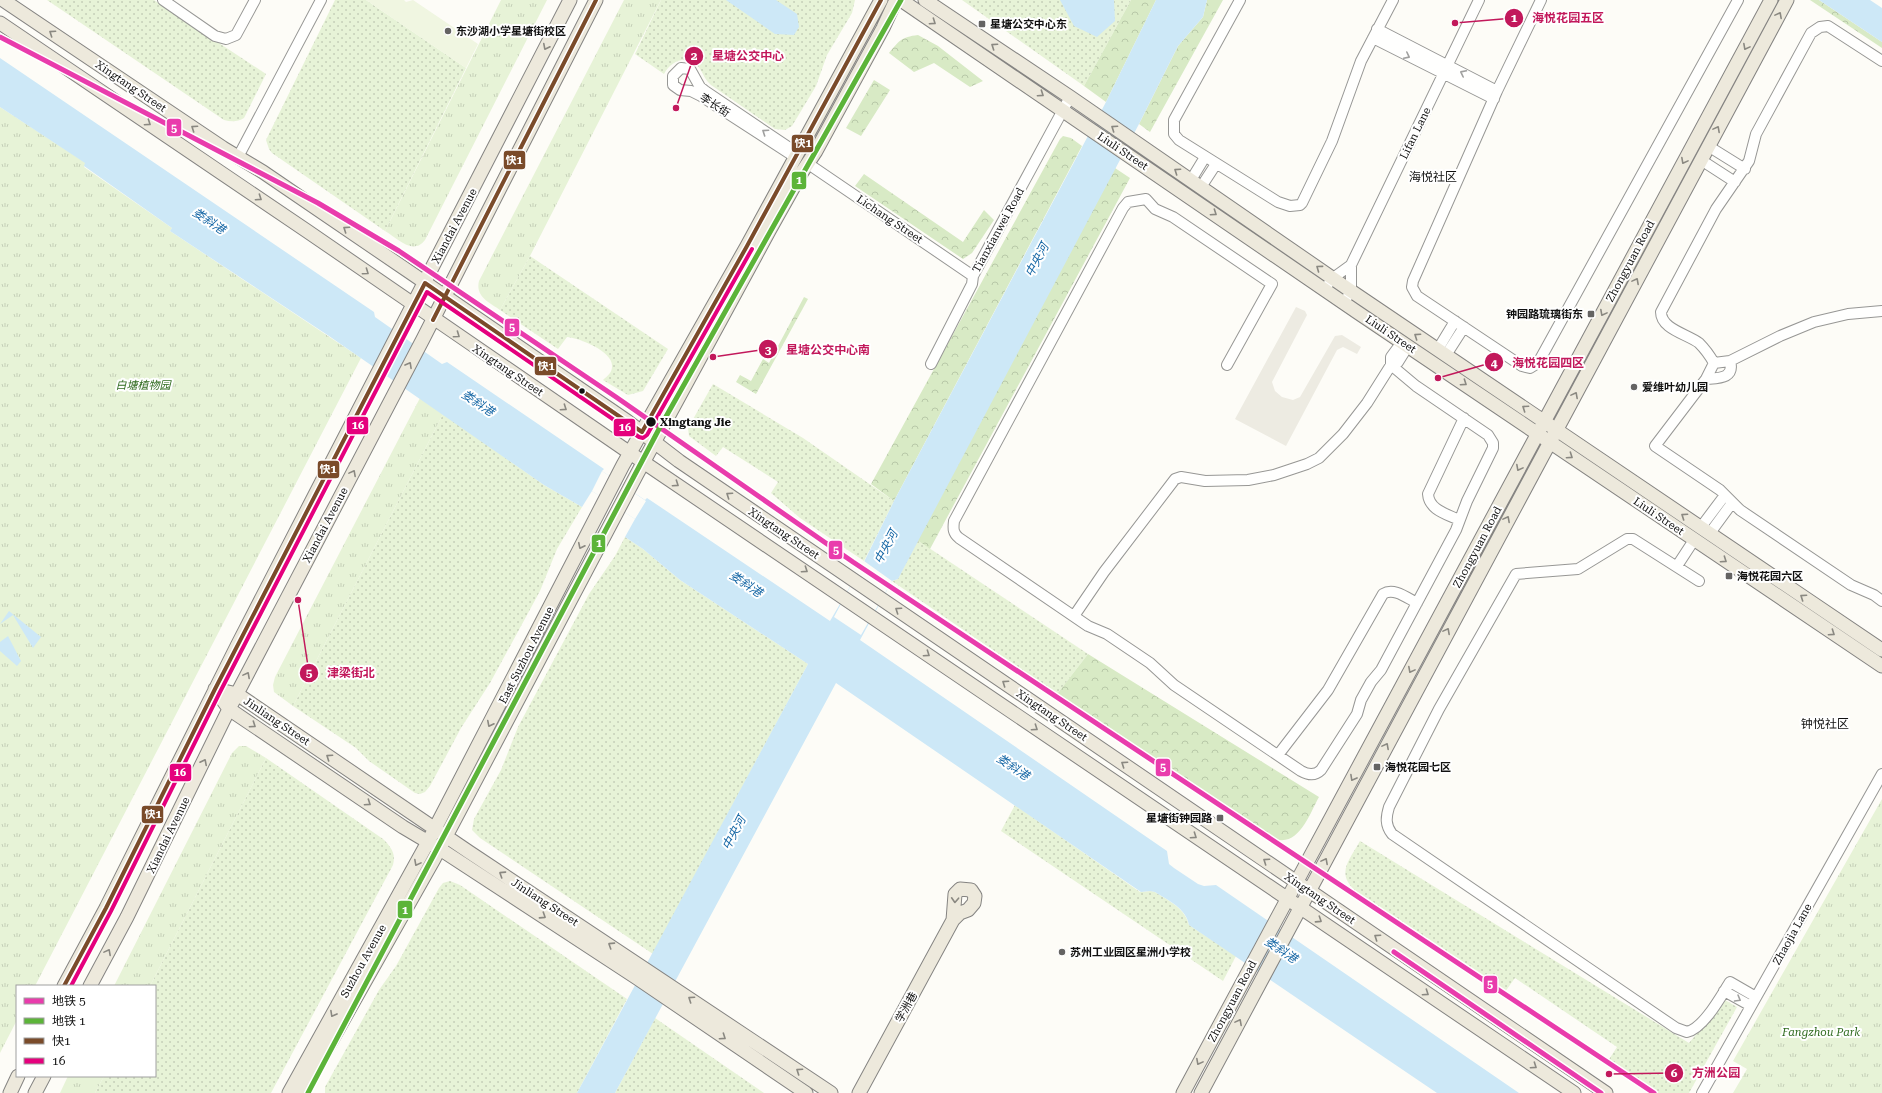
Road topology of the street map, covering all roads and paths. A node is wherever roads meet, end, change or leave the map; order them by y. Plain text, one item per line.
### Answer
1 (3, 0) edge
2 (163, 0) edge
3 (254, 0) edge
4 (322, 0) edge
5 (570, 0) edge
6 (596, 0) edge
7 (881, 0) edge
8 (896, 0) edge
9 (901, 0) edge
10 (925, 0) edge
11 (1240, 0) edge
12 (1394, 0) edge
13 (1479, 0) edge
14 (1541, 0) edge
15 (1738, 0) edge
16 (1771, 0) edge
17 (1786, 0) edge
18 (0, 23) edge
19 (1375, 34) junction
20 (1882, 61) edge
21 (1445, 70) junction
22 (1496, 95) junction
23 (1070, 97) junction
24 (1063, 110) junction
25 (1708, 146) junction
26 (796, 155) junction
27 (238, 157) junction
28 (1205, 157) junction
29 (1701, 160) junction
30 (808, 163) junction
31 (1216, 164) junction
32 (1745, 169) junction
33 (1735, 182) junction
34 (1196, 184) junction
35 (1351, 266) junction
36 (972, 276) junction
37 (1332, 278) junction
38 (425, 283) junction
39 (1325, 289) junction
40 (1351, 291) junction
41 (445, 298) junction
42 (1344, 303) junction
43 (413, 305) junction
44 (1882, 311) edge
45 (434, 319) junction
46 (1455, 321) junction
47 (1464, 327) junction
48 (1405, 344) junction
49 (1442, 352) junction
50 (1730, 362) junction
51 (931, 364) dead end
52 (1714, 364) junction
53 (1227, 365) dead end
54 (1391, 365) junction
55 (1706, 380) junction
56 (1464, 418) junction
57 (1544, 421) junction
58 (1557, 430) junction
59 (642, 432) junction
60 (1538, 434) junction
61 (655, 443) junction
62 (1550, 443) junction
63 (630, 453) junction
64 (644, 463) junction
65 (1729, 499) junction
66 (1459, 520) junction
67 (1705, 530) junction
68 (1697, 542) junction
69 (1680, 568) junction
70 (1699, 581) dead end
71 (1882, 601) edge
72 (1417, 603) junction
73 (1074, 616) junction
74 (1882, 650) edge
75 (1882, 666) edge
76 (215, 689) junction
77 (237, 694) junction
78 (229, 709) junction
79 (1278, 755) junction
80 (1882, 774) edge
81 (435, 829) junction
82 (446, 836) junction
83 (428, 842) junction
84 (440, 849) junction
85 (1296, 881) junction
86 (1310, 891) junction
87 (1286, 898) junction
88 (1300, 908) junction
89 (953, 920) dead end
90 (640, 972) junction
91 (65, 985) edge
92 (91, 985) edge
93 (1724, 991) junction
94 (671, 993) junction
95 (1756, 997) junction
96 (1751, 1006) junction
97 (18, 1077) edge
98 (43, 1077) edge
99 (10, 1093) edge
100 (35, 1093) edge
101 (290, 1093) edge
102 (302, 1093) edge
103 (806, 1093) edge
104 (831, 1093) edge
105 (859, 1093) edge
106 (1183, 1093) edge
107 (1201, 1093) edge
108 (1574, 1093) edge
109 (1606, 1093) edge
110 (1702, 1093) edge

27 -> 1 main road, Xingtang Street
2 - 3 street
4 - 27 street
5 -> 38 main road, Xiandai Avenue
6 - 41 main road, Xiandai Avenue
7 - 26 main road, East Suzhou Avenue
8 - 30 main road, East Suzhou Avenue
9 -> 24 main road, Liuli Street
23 -> 10 main road, Liuli Street
11 - 28 street
12 - 19 street
13 - 21 street, Lifan Lane
14 - 22 street
15 - 47 street
16 -> 57 main road, Zhongyuan Road
25 -> 17 main road, Zhongyuan Road
18 -> 43 main road, Xingtang Street
19 - 21 street
19 - 31 street
20 - 32 street
21 - 22 street
21 - 35 street, Lifan Lane
22 - 46 street
23 - 24 street, Tianxianwei Road
34 -> 23 main road, Liuli Street
24 - 36 street, Tianxianwei Road
24 -> 39 main road, Liuli Street
25 - 29 main road, Zhongyuan Road
25 - 32 street
26 -> 26 street, 李长街
26 - 59 main road, East Suzhou Avenue
38 -> 27 main road, Xingtang Street
28 - 31 street
28 - 34 street
29 - 33 street
58 -> 29 main road, Zhongyuan Road
30 - 36 street, Lichang Street
30 - 61 main road, East Suzhou Avenue
31 - 34 street
32 - 33 street
33 - 52 street
37 -> 34 main road, Liuli Street
35 - 37 street
35 - 40 street, Lifan Lane
36 - 51 street, Tianxianwei Road
37 - 39 street
37 - 40 main road, Liuli Street
38 - 41 main road, Xingtang Street
38 - 43 main road, Xiandai Avenue
39 - 42 main road, Liuli Street
40 - 42 street
49 -> 40 main road, Liuli Street
41 - 45 main road, Xiandai Avenue
41 - 59 main road, Xingtang Street
42 - 48 main road, Liuli Street
43 - 45 main road, Xingtang Street
43 - 76 main road, Xiandai Avenue
44 - 50 street
45 -> 63 main road, Xingtang Street
77 -> 45 main road, Xiandai Avenue
46 - 47 street
46 - 49 street
47 - 49 street
48 - 54 street
48 -> 60 main road, Liuli Street
57 -> 49 main road, Liuli Street
50 - 52 street
50 - 55 street
52 - 55 street
53 - 73 street
54 - 56 street
54 - 73 street
55 - 65 street
56 - 66 street
56 - 66 street
57 - 58 main road, Liuli Street
57 - 60 main road, Zhongyuan Road
58 - 62 main road, Zhongyuan Road
67 -> 58 main road, Liuli Street
59 - 61 main road, Xingtang Street
59 - 63 main road, East Suzhou Avenue
60 - 62 main road, Liuli Street
60 -> 85 main road, Zhongyuan Road
61 - 64 main road, East Suzhou Avenue
85 -> 61 main road, Xingtang Street
62 -> 68 main road, Liuli Street
86 -> 62 main road, Zhongyuan Road
63 - 64 main road, Xingtang Street
63 -> 81 main road, East Suzhou Avenue
64 - 82 main road, East Suzhou Avenue
64 -> 87 main road, Xingtang Street
65 - 67 street
65 - 71 street
66 - 72 street
74 -> 67 main road, Liuli Street
68 - 69 street
68 -> 75 main road, Liuli Street
69 - 70 street
69 - 93 street
72 - 79 street
72 - 79 street
73 - 79 street
76 - 77 main road, Jinliang Street
76 - 78 main road, Jinliang Street
76 - 91 main road, Xiandai Avenue
77 - 78 main road, Xiandai Avenue
81 -> 77 main road, Jinliang Street
78 -> 83 main road, Jinliang Street
92 -> 78 main road, Xiandai Avenue
80 - 95 street, Zhaojia Lane
81 - 82 main road, Jinliang Street
81 - 83 main road, Suzhou Avenue
82 - 84 main road, East Suzhou Avenue
90 -> 82 main road, Jinliang Street
83 - 84 main road, Jinliang Street
83 -> 101 main road, Suzhou Avenue
84 -> 90 main road, Jinliang Street
84 - 102 main road, Suzhou Avenue
85 - 86 main road, Xingtang Street
85 - 87 main road, Zhongyuan Road
86 - 88 main road, Zhongyuan Road
109 -> 86 main road, Xingtang Street
87 - 88 main road, Xingtang Street
87 -> 106 main road, Zhongyuan Road
107 -> 88 main road, Zhongyuan Road
88 -> 108 main road, Xingtang Street
89 - 105 main road, 学洲巷
90 - 94 main road, Jinliang Street
93 - 95 street
93 -> 96 street
94 -> 103 main road, Jinliang Street
104 -> 94 main road, Jinliang Street
95 - 96 street, Zhaojia Lane
96 - 110 street, Zhaojia Lane
97 - 99 main road
98 - 100 main road

